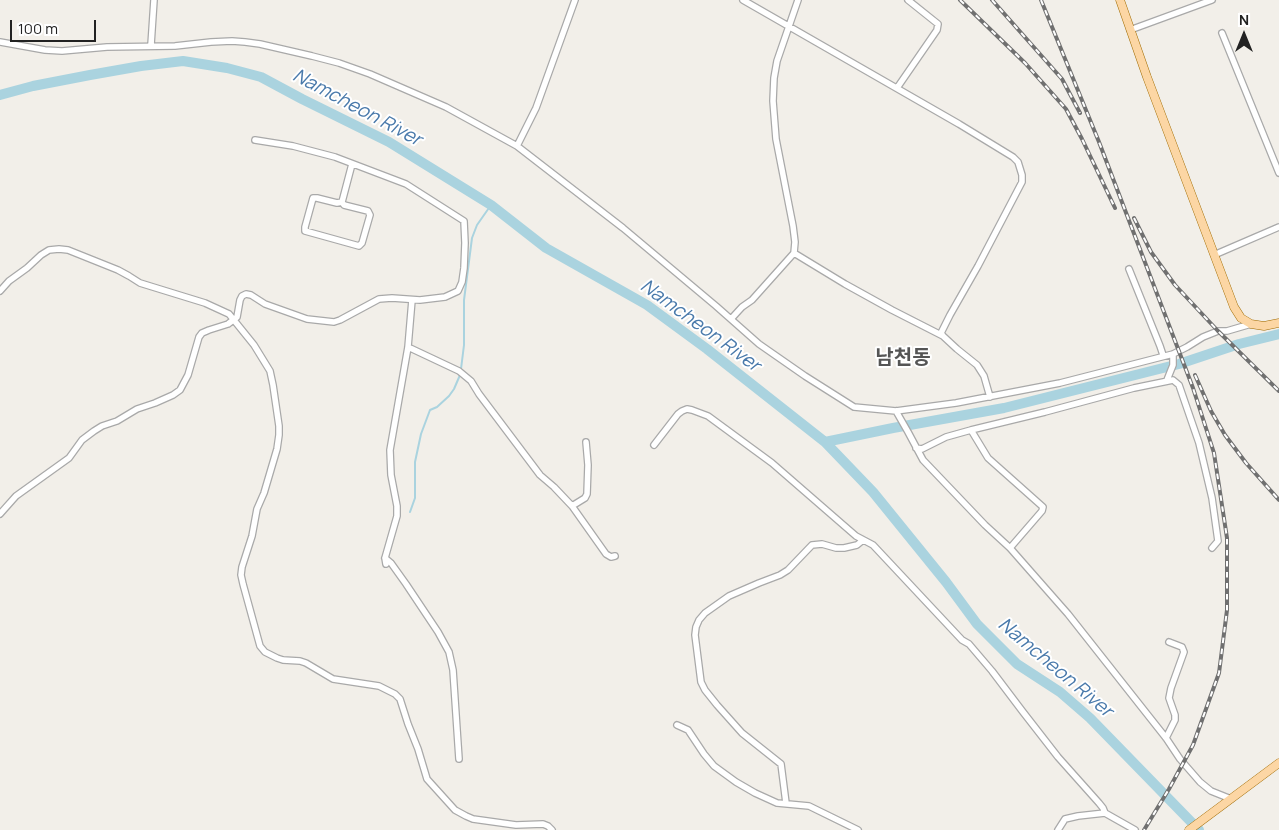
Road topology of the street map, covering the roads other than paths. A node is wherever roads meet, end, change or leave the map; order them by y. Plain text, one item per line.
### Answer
1 (154, 0) edge
2 (575, 0) edge
3 (743, 0) edge
4 (798, 0) edge
5 (908, 0) edge
6 (1120, 0) edge
7 (1212, 0) edge
8 (788, 26) junction
9 (1130, 30) junction
10 (1222, 33) dead end
11 (0, 42) edge
12 (151, 46) junction
13 (896, 88) junction
14 (255, 140) dead end
15 (517, 146) junction
16 (352, 164) junction
17 (1279, 173) edge
18 (342, 202) junction
19 (1279, 227) edge
20 (794, 253) junction
21 (1214, 255) junction
22 (1129, 268) dead end
23 (0, 291) edge
24 (412, 300) junction
25 (234, 319) junction
26 (731, 319) junction
27 (1279, 323) edge
28 (1251, 324) junction
29 (943, 336) junction
30 (408, 347) junction
31 (1173, 354) junction
32 (1163, 355) junction
33 (1167, 380) junction
34 (990, 397) junction
35 (896, 412) junction
36 (971, 430) junction
37 (586, 442) dead end
38 (654, 445) dead end
39 (916, 448) junction
40 (572, 506) junction
41 (0, 514) edge
42 (864, 540) junction
43 (1010, 548) junction
44 (1212, 548) dead end
45 (615, 556) dead end
46 (1169, 642) dead end
47 (676, 725) dead end
48 (1166, 738) junction
49 (459, 760) dead end
50 (1279, 763) edge
51 (1231, 799) junction
52 (786, 803) junction
53 (1105, 813) junction
54 (1123, 824) junction
55 (848, 828) edge
56 (552, 830) edge
57 (858, 830) edge
58 (1058, 830) edge
59 (1119, 830) edge
60 (1135, 830) edge
61 (1189, 830) edge

1 - 12 street
2 - 15 street
3 - 8 street
4 - 8 street
5 - 13 street
6 - 9 main road
7 - 9 street
8 - 13 street
8 - 20 street
9 - 21 main road
10 - 17 street
11 - 12 street
12 - 15 street
13 - 29 street
14 - 16 street
15 - 26 street
16 - 18 street
16 - 24 street
18 - 18 street
19 - 21 street
20 - 26 street
20 - 29 street
21 - 28 main road
22 - 32 street
23 - 25 street
24 - 25 street
24 - 30 street
25 - 41 street
25 - 56 street
26 - 35 street
27 - 28 main road
28 - 31 street
29 - 34 street
30 - 40 street
30 - 49 street
31 - 32 street
31 - 33 street
32 - 34 street
33 - 36 street
33 - 44 street
34 - 35 street
35 - 39 street
36 - 39 street
36 - 43 street
37 - 40 street
38 - 42 street
39 - 43 street
40 - 45 street
42 - 52 street
42 - 53 street
43 - 48 street
46 - 48 street
47 - 52 street
48 - 51 street
50 - 51 main road
51 - 61 main road
52 - 55 street
53 - 54 street
53 - 58 street
54 - 59 street
54 - 60 street
55 - 57 street

